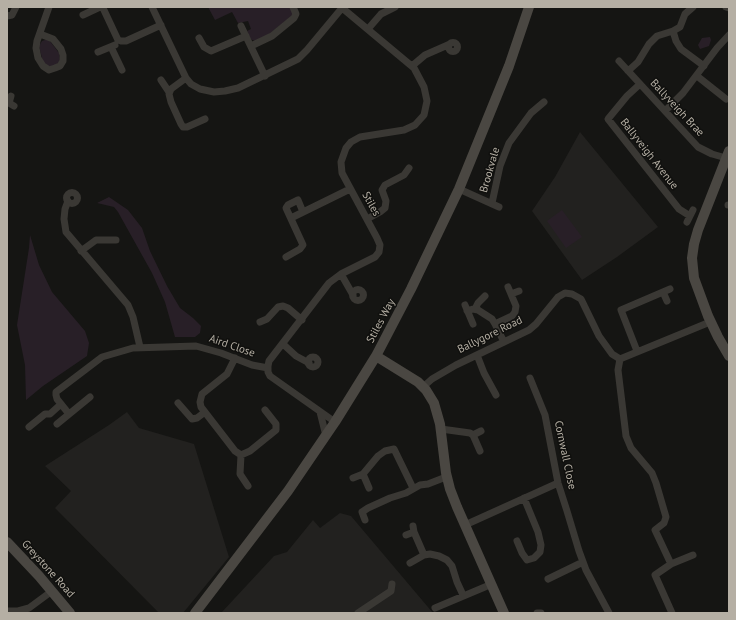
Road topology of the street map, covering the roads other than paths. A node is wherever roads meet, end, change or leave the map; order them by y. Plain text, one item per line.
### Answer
1 (16, 7) edge
2 (49, 7) edge
3 (152, 7) edge
4 (293, 7) edge
5 (341, 7) edge
6 (395, 7) edge
7 (529, 7) edge
8 (693, 7) edge
9 (83, 15) dead end
10 (7, 16) edge
11 (161, 25) junction
12 (241, 26) dead end
13 (368, 29) junction
14 (673, 31) junction
15 (40, 34) junction
16 (246, 36) junction
17 (729, 37) edge
18 (199, 38) dead end
19 (118, 40) junction
20 (450, 44) dead end
21 (251, 46) junction
22 (111, 47) junction
23 (98, 52) dead end
24 (619, 61) dead end
25 (412, 66) junction
26 (704, 66) junction
27 (122, 70) dead end
28 (628, 71) junction
29 (265, 76) junction
30 (697, 76) junction
31 (186, 78) junction
32 (161, 80) dead end
33 (640, 84) junction
34 (169, 92) junction
35 (726, 99) dead end
36 (539, 102) dead end
37 (665, 111) junction
38 (205, 119) dead end
39 (728, 155) edge
40 (409, 168) dead end
41 (350, 189) junction
42 (459, 189) junction
43 (68, 201) dead end
44 (492, 203) junction
45 (499, 207) dead end
46 (303, 212) junction
47 (690, 216) dead end
48 (291, 218) junction
49 (367, 220) junction
50 (116, 240) dead end
51 (81, 251) junction
52 (286, 256) dead end
53 (341, 274) junction
54 (670, 289) dead end
55 (519, 291) dead end
56 (663, 292) junction
57 (353, 294) dead end
58 (485, 296) dead end
59 (667, 302) dead end
60 (475, 309) junction
61 (302, 320) junction
62 (260, 322) dead end
63 (710, 322) junction
64 (473, 324) dead end
65 (495, 324) junction
66 (504, 342) junction
67 (283, 344) junction
68 (140, 347) junction
69 (637, 351) junction
70 (476, 355) junction
71 (376, 356) junction
72 (729, 356) edge
73 (235, 358) junction
74 (620, 359) junction
75 (309, 363) dead end
76 (268, 368) junction
77 (530, 378) dead end
78 (423, 387) junction
79 (496, 395) dead end
80 (90, 397) dead end
81 (178, 403) dead end
82 (61, 404) junction
83 (40, 408) dead end
84 (265, 410) dead end
85 (205, 412) junction
86 (320, 412) junction
87 (45, 414) junction
88 (69, 414) junction
89 (335, 422) junction
90 (57, 424) dead end
91 (29, 427) dead end
92 (441, 429) junction
93 (481, 431) dead end
94 (473, 435) junction
95 (326, 436) junction
96 (480, 451) dead end
97 (242, 455) junction
98 (363, 474) junction
99 (446, 476) junction
100 (353, 478) dead end
101 (558, 483) junction
102 (248, 486) dead end
103 (369, 488) dead end
104 (413, 488) junction
105 (524, 498) junction
106 (365, 520) dead end
107 (465, 525) junction
108 (406, 535) dead end
109 (517, 541) dead end
110 (7, 542) edge
111 (424, 555) junction
112 (692, 555) dead end
113 (583, 562) junction
114 (410, 563) dead end
115 (671, 564) junction
116 (548, 579) dead end
117 (392, 584) dead end
118 (492, 584) junction
119 (52, 591) junction
120 (463, 595) junction
121 (439, 609) edge
122 (7, 611) edge
123 (18, 612) edge
124 (70, 613) edge
125 (195, 613) edge
126 (358, 613) edge
127 (504, 613) edge
128 (537, 613) edge
129 (541, 613) edge
130 (609, 613) edge
131 (672, 613) edge

1 - 10 street
2 - 15 street
3 - 11 street
4 - 21 street
5 - 13 street, Stiles
5 - 29 street
6 - 13 street
7 - 42 main road, Stiles Way
8 - 14 street
9 - 19 street
11 - 19 street
11 - 31 street
12 - 16 street
13 - 25 street, Stiles
14 - 26 street
14 - 28 street
15 - 15 street
16 - 18 street
16 - 21 street
17 - 26 street
19 - 22 street
20 - 25 street
21 - 29 street
22 - 23 street
22 - 27 street
24 - 28 street, Ballyveigh Brae
25 - 41 street, Stiles
26 - 30 street
28 - 33 street, Ballyveigh Brae
29 - 31 street
30 - 35 street
30 - 37 street
31 - 34 street
32 - 34 street
33 - 37 street, Ballyveigh Brae
33 - 47 street, Ballyveigh Avenue
34 - 38 street
36 - 44 street, Brookvale
37 - 39 street, Ballyveigh Brae
39 - 63 main road
40 - 49 street
41 - 46 street
41 - 49 street, Stiles
42 - 44 street, Brookvale
42 - 71 main road, Stiles Way
43 - 51 street
44 - 45 street, Brookvale
46 - 48 street
46 - 48 street
48 - 52 street
49 - 53 street, Stiles
50 - 51 street
51 - 68 street
53 - 57 street
53 - 61 street, Stiles
54 - 56 street
55 - 65 street
56 - 59 street
56 - 69 street
58 - 60 street
60 - 64 street
60 - 65 street
61 - 62 street
61 - 67 street, Stiles
63 - 69 street
63 - 72 main road
65 - 66 street
66 - 70 street, Ballygore Road
66 - 74 street, Ballygore Road
67 - 75 street
67 - 76 street, Stiles
68 - 73 street, Aird Close
68 - 82 street, Aird Close
69 - 74 street
70 - 78 street, Ballygore Road
70 - 79 street
71 - 78 main road
71 - 89 main road, Stiles Way
73 - 76 street, Aird Close
73 - 85 street
74 - 115 street
76 - 86 street
77 - 101 street, Cornwall Close
78 - 92 main road
80 - 88 street
81 - 85 street
82 - 87 street
82 - 88 street
83 - 87 street
84 - 97 street
85 - 97 street
86 - 89 street
86 - 95 street
87 - 91 street
88 - 90 street
89 - 95 main road, Stiles Way
92 - 94 street
92 - 99 main road
93 - 94 street
94 - 96 street
95 - 125 main road, Stiles Way
97 - 102 street
98 - 100 street
98 - 103 street
98 - 104 street
99 - 104 street
99 - 107 main road
101 - 105 street
101 - 113 street, Cornwall Close
104 - 106 street
105 - 107 street
105 - 109 street
107 - 118 main road
108 - 111 street
110 - 119 main road, Greystone Road
111 - 114 street
111 - 120 street
112 - 115 street
113 - 116 street
113 - 130 street, Cornwall Close
115 - 131 street
117 - 126 street
118 - 120 street
118 - 127 main road
119 - 123 street
119 - 124 main road, Greystone Road
120 - 121 street
122 - 123 street
128 - 129 street

